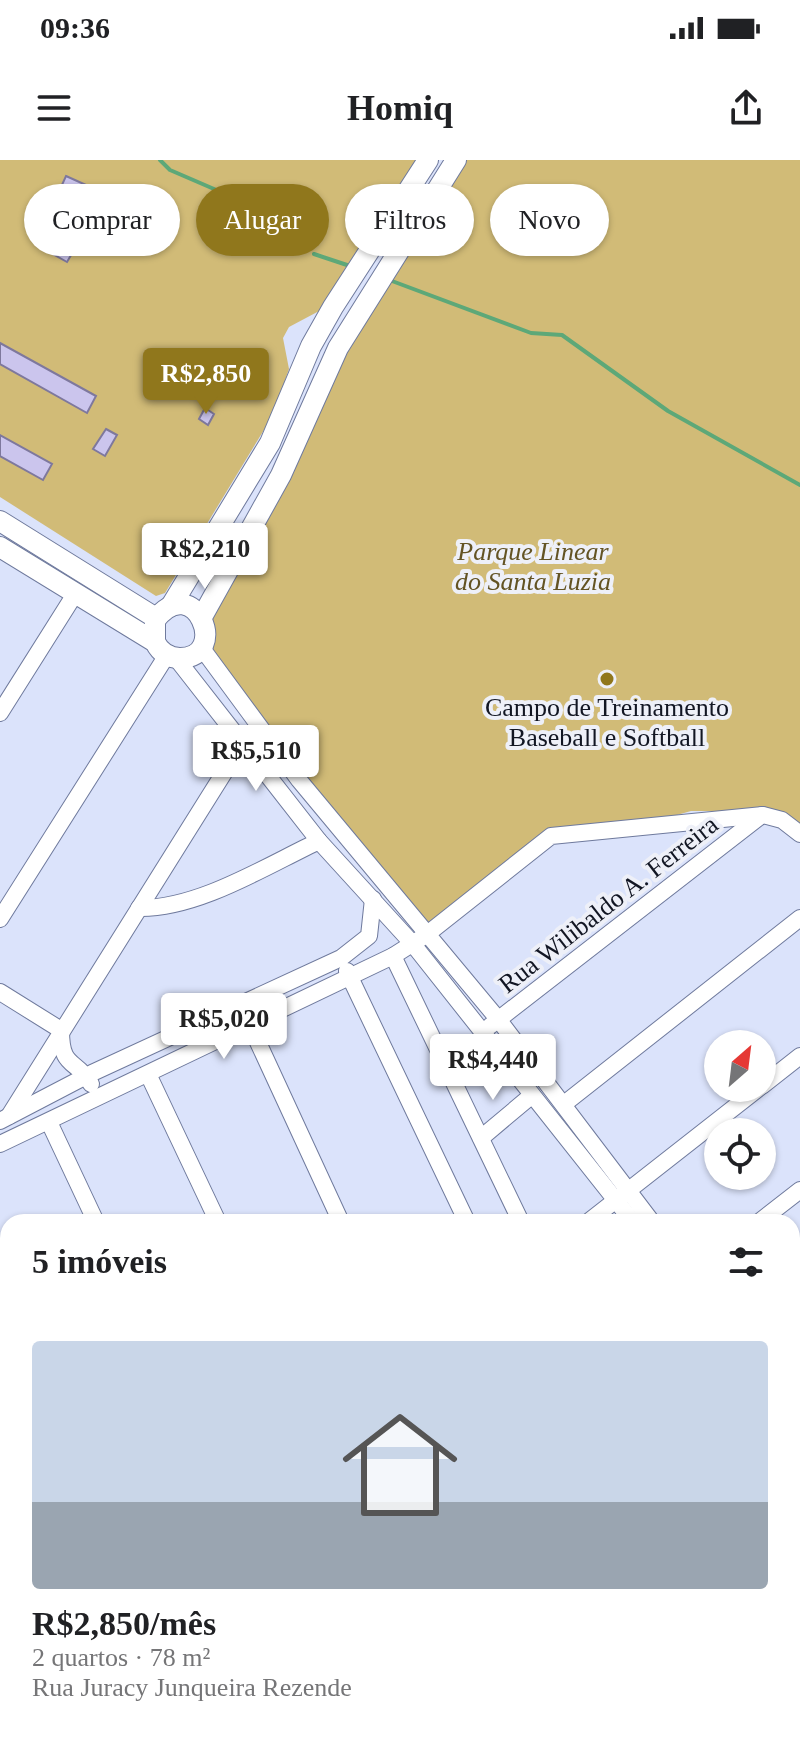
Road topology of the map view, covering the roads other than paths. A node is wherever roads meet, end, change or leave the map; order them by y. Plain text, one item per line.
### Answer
1 (428, 160) edge
2 (456, 160) edge
3 (0, 521) edge
4 (0, 547) edge
5 (75, 594) junction
6 (163, 612) junction
7 (202, 617) junction
8 (201, 647) junction
9 (166, 652) junction
10 (0, 713) edge
11 (242, 744) junction
12 (299, 780) junction
13 (282, 793) junction
14 (763, 815) junction
15 (800, 834) edge
16 (319, 841) junction
17 (373, 899) junction
18 (139, 908) junction
19 (800, 918) edge
20 (0, 919) edge
21 (419, 939) junction
22 (393, 956) junction
23 (341, 958) junction
24 (350, 978) junction
25 (0, 992) edge
26 (498, 1019) junction
27 (251, 1027) junction
28 (61, 1030) junction
29 (482, 1032) junction
30 (800, 1056) edge
31 (148, 1074) junction
32 (776, 1075) edge
33 (87, 1076) junction
34 (531, 1096) junction
35 (99, 1098) junction
36 (741, 1102) edge
37 (564, 1104) junction
38 (4, 1119) edge
39 (49, 1122) junction
40 (481, 1138) junction
41 (0, 1144) edge
42 (800, 1190) edge
43 (622, 1196) junction
44 (92, 1214) edge
45 (214, 1214) edge
46 (337, 1214) edge
47 (463, 1214) edge
48 (517, 1214) edge
49 (598, 1214) edge
50 (630, 1214) edge
51 (643, 1214) edge
52 (769, 1214) edge

1 - 6 main road
2 - 7 main road
3 - 6 main road
4 - 5 main road
5 - 9 main road
5 - 10 street
6 - 7 main road
6 - 9 main road
7 - 8 main road
8 - 9 main road
8 - 12 street
9 - 11 street
9 - 20 street
11 - 13 street
11 - 18 street
12 - 13 street
12 - 21 street
13 - 16 street
14 - 15 street
14 - 21 street
14 - 26 street, Rua Wilibaldo A. Ferreira
16 - 17 street
16 - 18 street
17 - 21 street
17 - 23 street
18 - 28 street
19 - 37 street
21 - 22 street
21 - 26 street
21 - 29 street
22 - 24 street
22 - 40 street
23 - 24 street
23 - 33 street
24 - 27 street
24 - 47 street
25 - 28 street
26 - 29 street, Rua Wilibaldo A. Ferreira
26 - 37 street
27 - 31 street
27 - 46 street
28 - 33 street
28 - 38 street
29 - 34 street
30 - 32 street
31 - 35 street
31 - 45 street
33 - 35 street
33 - 38 street
34 - 40 street
34 - 43 street
35 - 39 street
36 - 43 street
37 - 43 street
39 - 41 street
39 - 44 street
40 - 48 street
42 - 52 street
43 - 49 street
43 - 50 street
43 - 51 street

